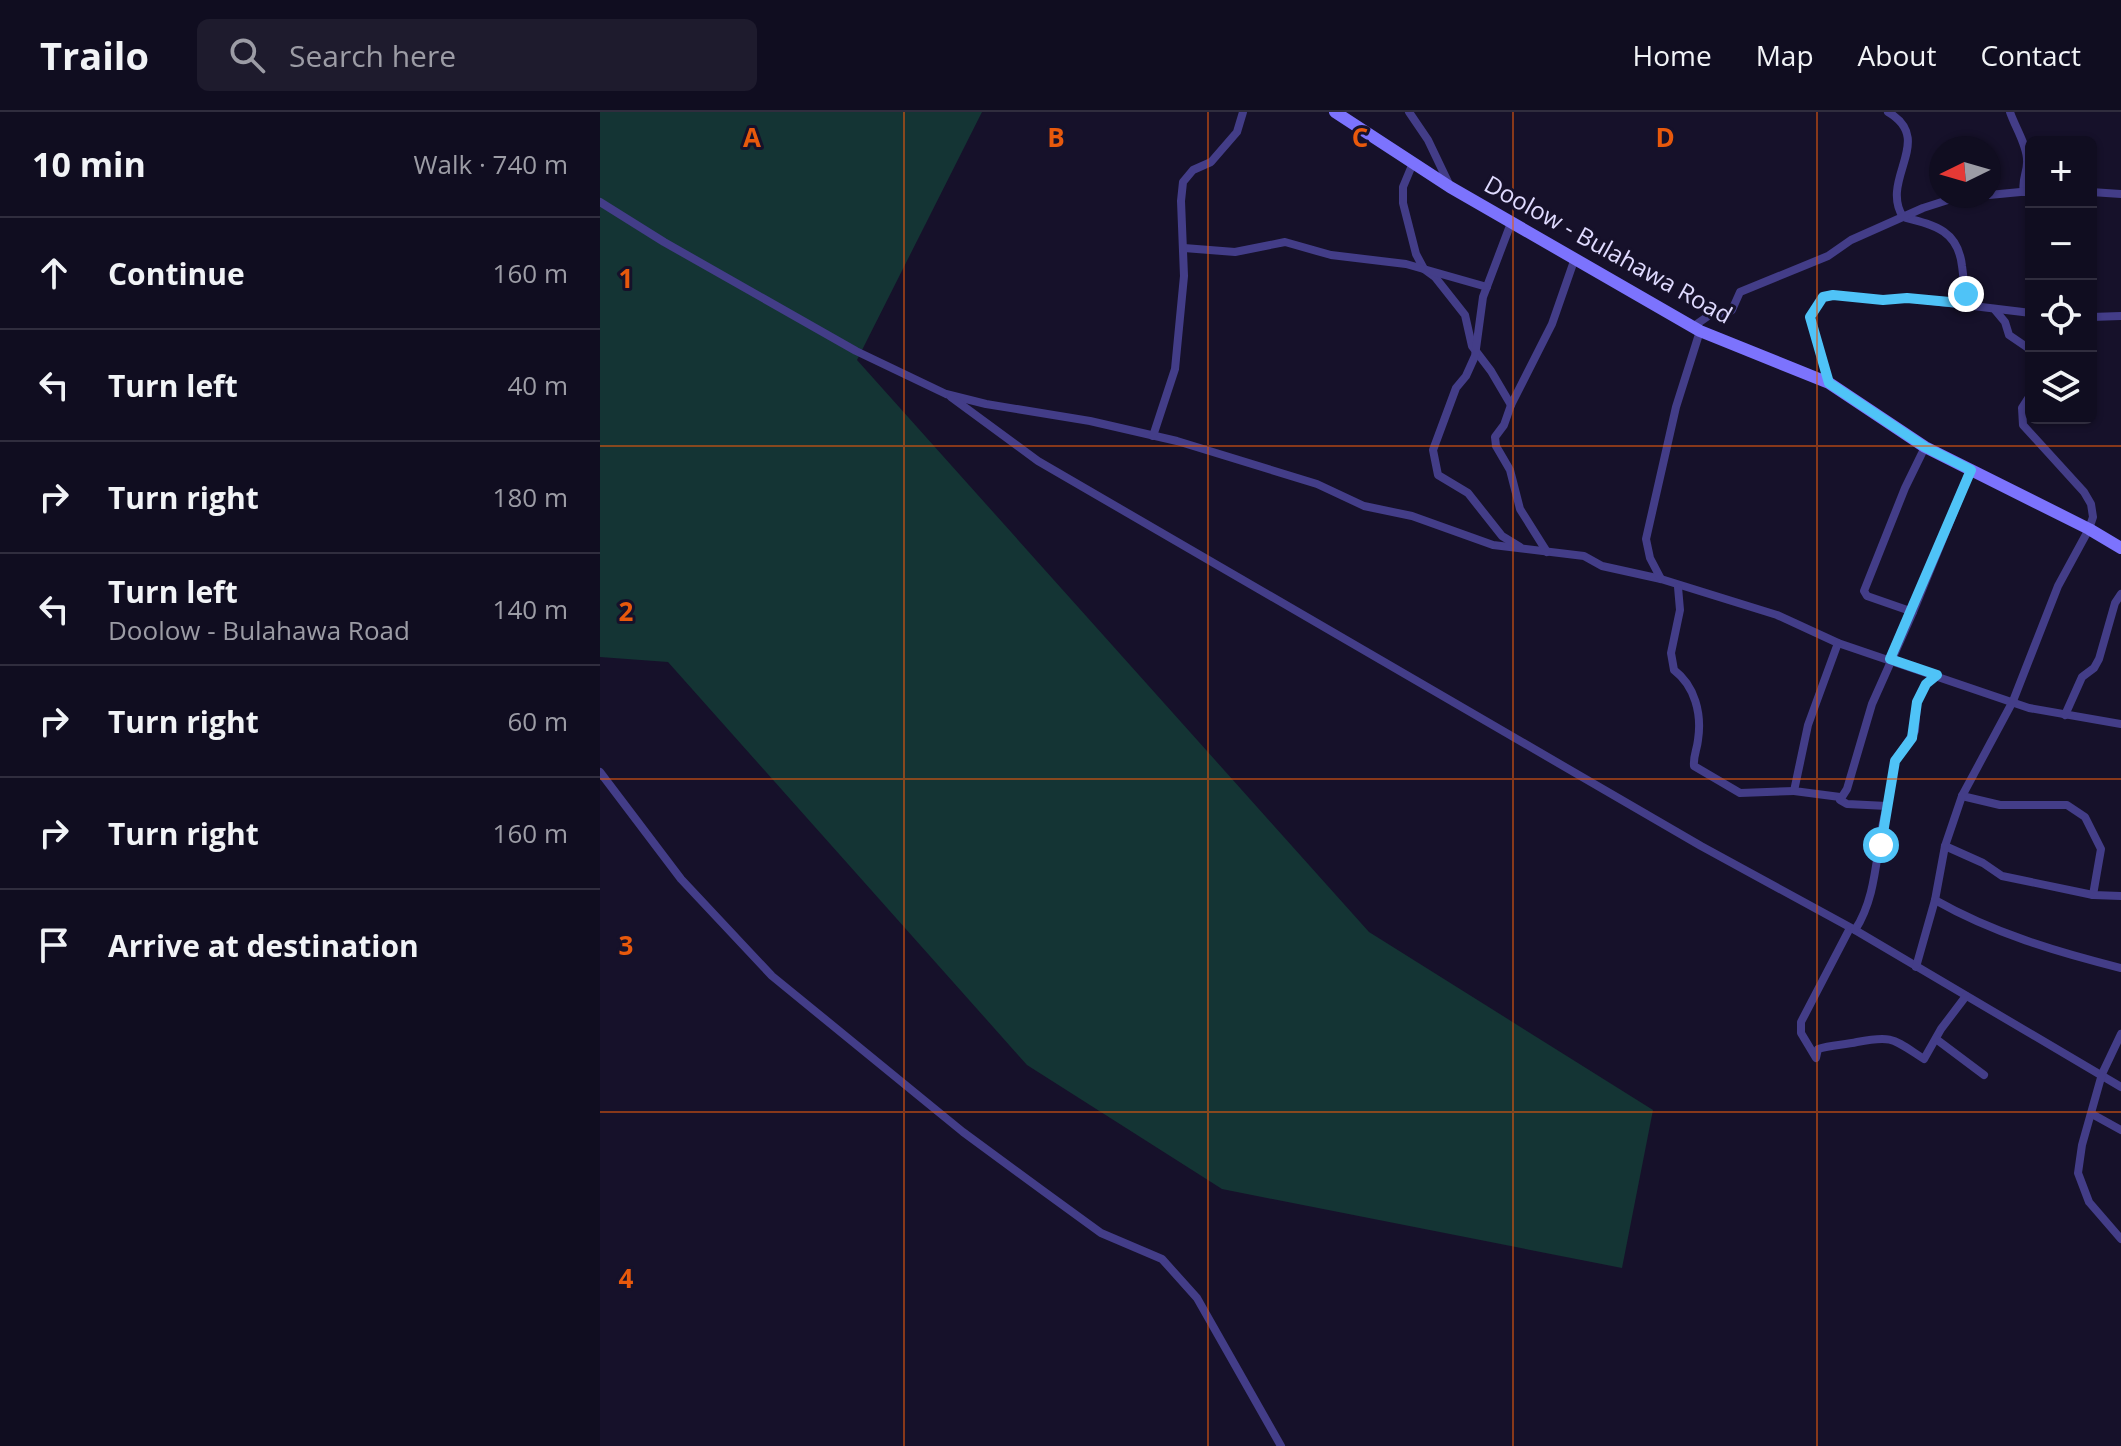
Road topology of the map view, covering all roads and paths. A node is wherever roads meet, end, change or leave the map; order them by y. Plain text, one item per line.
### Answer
1 (1243, 112) edge
2 (1335, 112) edge
3 (1409, 112) edge
4 (1888, 112) edge
5 (2010, 112) edge
6 (2025, 148) edge
7 (1413, 163) junction
8 (1450, 187) junction
9 (2025, 192) edge
10 (2097, 192) edge
11 (2121, 194) edge
12 (2001, 195) edge
13 (600, 202) edge
14 (1929, 207) edge
15 (1903, 217) junction
16 (1511, 223) junction
17 (1184, 248) junction
18 (1575, 258) junction
19 (1424, 269) junction
20 (1487, 287) junction
21 (1971, 304) junction
22 (1995, 310) junction
23 (2025, 312) edge
24 (2121, 316) edge
25 (2097, 317) edge
26 (1697, 329) junction
27 (2025, 346) edge
28 (1475, 353) junction
29 (1829, 383) junction
30 (946, 394) junction
31 (2025, 403) edge
32 (1511, 405) junction
33 (1153, 436) junction
34 (1925, 447) junction
35 (1971, 470) junction
36 (2089, 529) junction
37 (2121, 548) edge
38 (1523, 549) junction
39 (1547, 552) junction
40 (1661, 579) junction
41 (1678, 587) junction
42 (2121, 594) edge
43 (1913, 612) junction
44 (1838, 643) junction
45 (1890, 659) junction
46 (1937, 675) junction
47 (2013, 701) junction
48 (2065, 715) junction
49 (2121, 724) edge
50 (600, 772) edge
51 (1794, 791) junction
52 (1962, 796) junction
53 (1840, 797) junction
54 (1887, 806) junction
55 (1945, 846) junction
56 (2093, 895) junction
57 (2121, 896) edge
58 (1935, 900) junction
59 (1852, 929) junction
60 (1916, 967) junction
61 (2121, 968) edge
62 (1966, 996) junction
63 (2121, 1034) edge
64 (1936, 1039) junction
65 (2102, 1074) junction
66 (1984, 1075) dead end
67 (2121, 1087) edge
68 (2092, 1114) junction
69 (2121, 1130) edge
70 (2121, 1239) edge
71 (1281, 1446) edge

1 - 17 street
2 - 7 main road, Doolow - Bulahawa Road
3 - 8 street
4 - 15 street
5 - 6 street
7 - 8 main road, Doolow - Bulahawa Road
7 - 19 street
8 - 16 main road, Doolow - Bulahawa Road
9 - 12 street
10 - 11 street
13 - 30 street
14 - 15 street
15 - 21 street
15 - 26 street
16 - 18 main road, Doolow - Bulahawa Road
16 - 20 street
17 - 19 street
17 - 33 street
18 - 26 main road, Doolow - Bulahawa Road
18 - 32 street
19 - 20 street
19 - 28 street
20 - 28 street
21 - 22 street
21 - 29 street
22 - 23 street
22 - 27 street
24 - 25 street
26 - 29 main road, Doolow - Bulahawa Road
26 - 40 street
28 - 32 street
28 - 38 street
29 - 34 main road, Doolow - Bulahawa Road
30 - 33 street
30 - 59 street
31 - 36 street
32 - 39 street
33 - 38 street
34 - 35 main road, Doolow - Bulahawa Road
34 - 43 street
35 - 36 main road, Doolow - Bulahawa Road
35 - 43 street
36 - 37 main road, Doolow - Bulahawa Road
36 - 47 street
38 - 39 street
39 - 40 street
40 - 41 street
41 - 44 street
41 - 51 street
42 - 48 street
43 - 45 street
44 - 45 street
44 - 51 street
45 - 46 street
45 - 53 street
46 - 47 street
46 - 54 street
47 - 48 street
47 - 52 street
48 - 49 street
50 - 71 street
51 - 53 street
52 - 55 street
52 - 56 street
53 - 54 street
54 - 59 street
55 - 56 street
55 - 58 street
56 - 57 street
58 - 60 street
58 - 61 street
59 - 60 street
59 - 64 street
60 - 62 street
62 - 64 street
62 - 65 street
63 - 65 street
64 - 66 street
65 - 67 street
65 - 68 street
68 - 69 street
68 - 70 street

